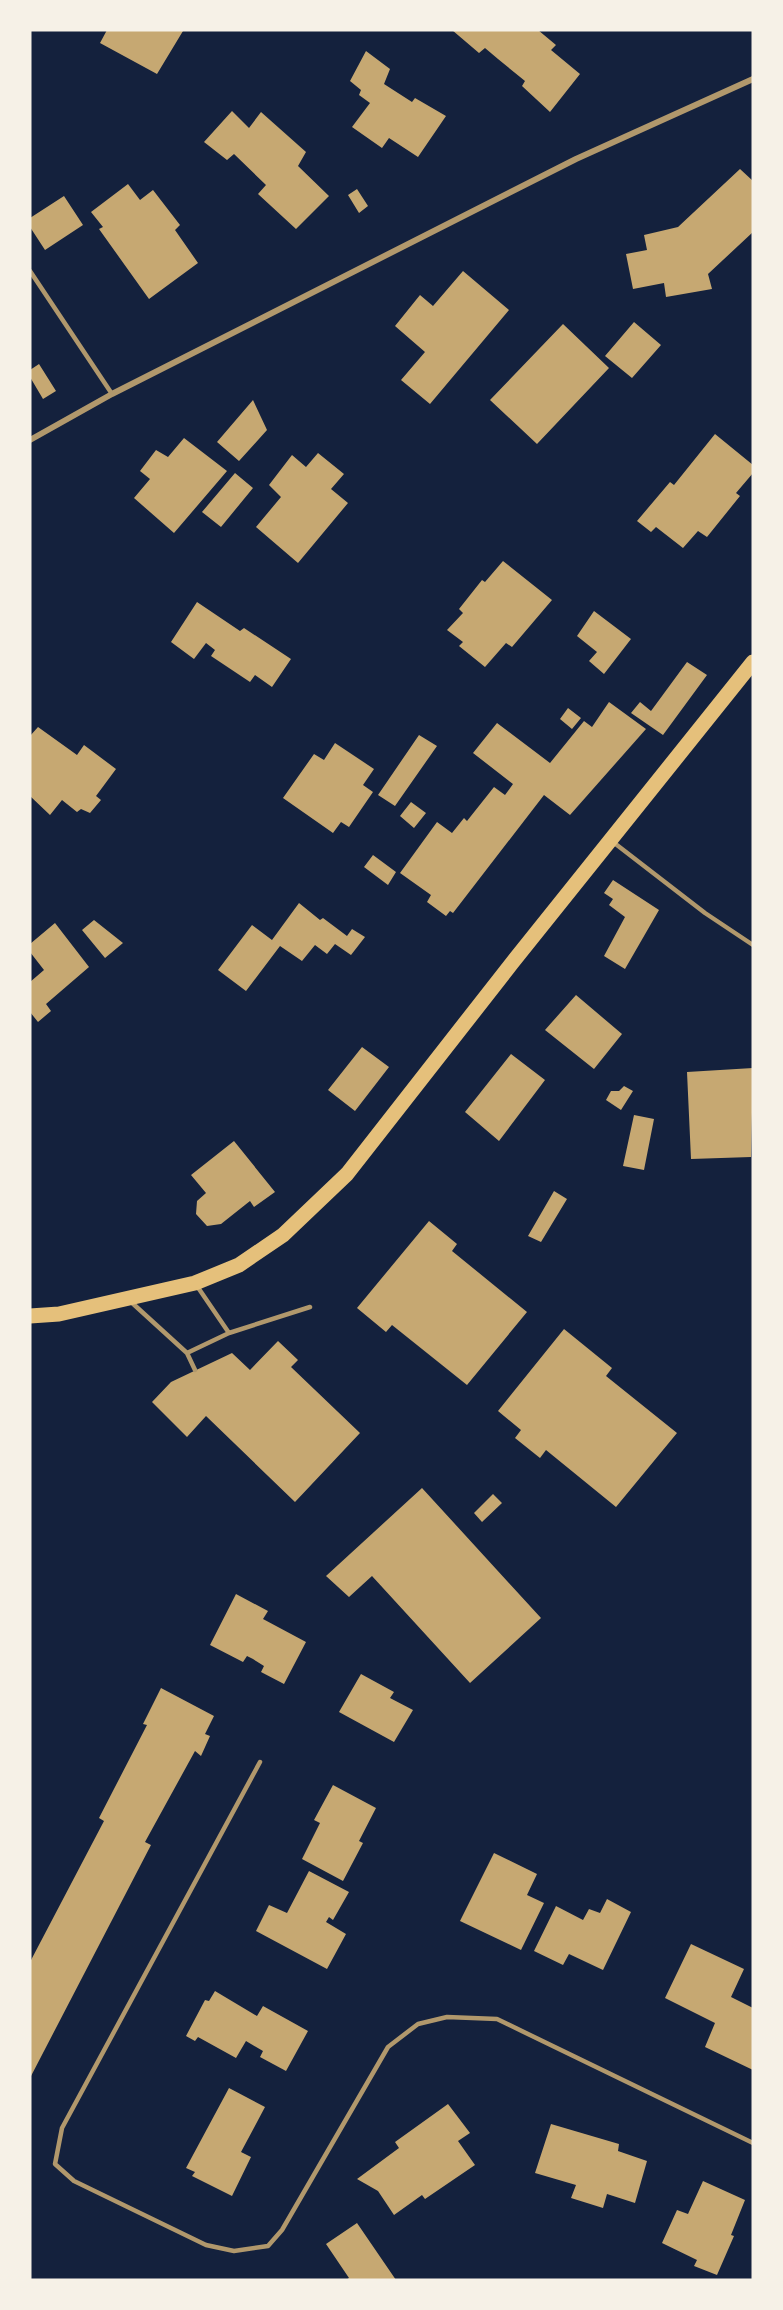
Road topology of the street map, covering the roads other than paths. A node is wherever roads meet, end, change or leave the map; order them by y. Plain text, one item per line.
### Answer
1 (753, 79) edge
2 (30, 271) edge
3 (112, 394) junction
4 (30, 440) edge
5 (753, 662) edge
6 (610, 840) junction
7 (753, 945) edge
8 (195, 1283) junction
9 (128, 1299) junction
10 (310, 1307) dead end
11 (30, 1316) edge
12 (229, 1333) junction
13 (187, 1353) junction
14 (195, 1370) dead end
15 (260, 1762) dead end
16 (753, 2143) edge

1 - 3 street
2 - 3 lane
3 - 4 street
5 - 6 main road
6 - 7 lane
6 - 8 main road
8 - 9 main road
8 - 12 lane
9 - 11 main road
9 - 13 lane
10 - 12 lane
12 - 13 lane
13 - 14 lane
15 - 16 lane

